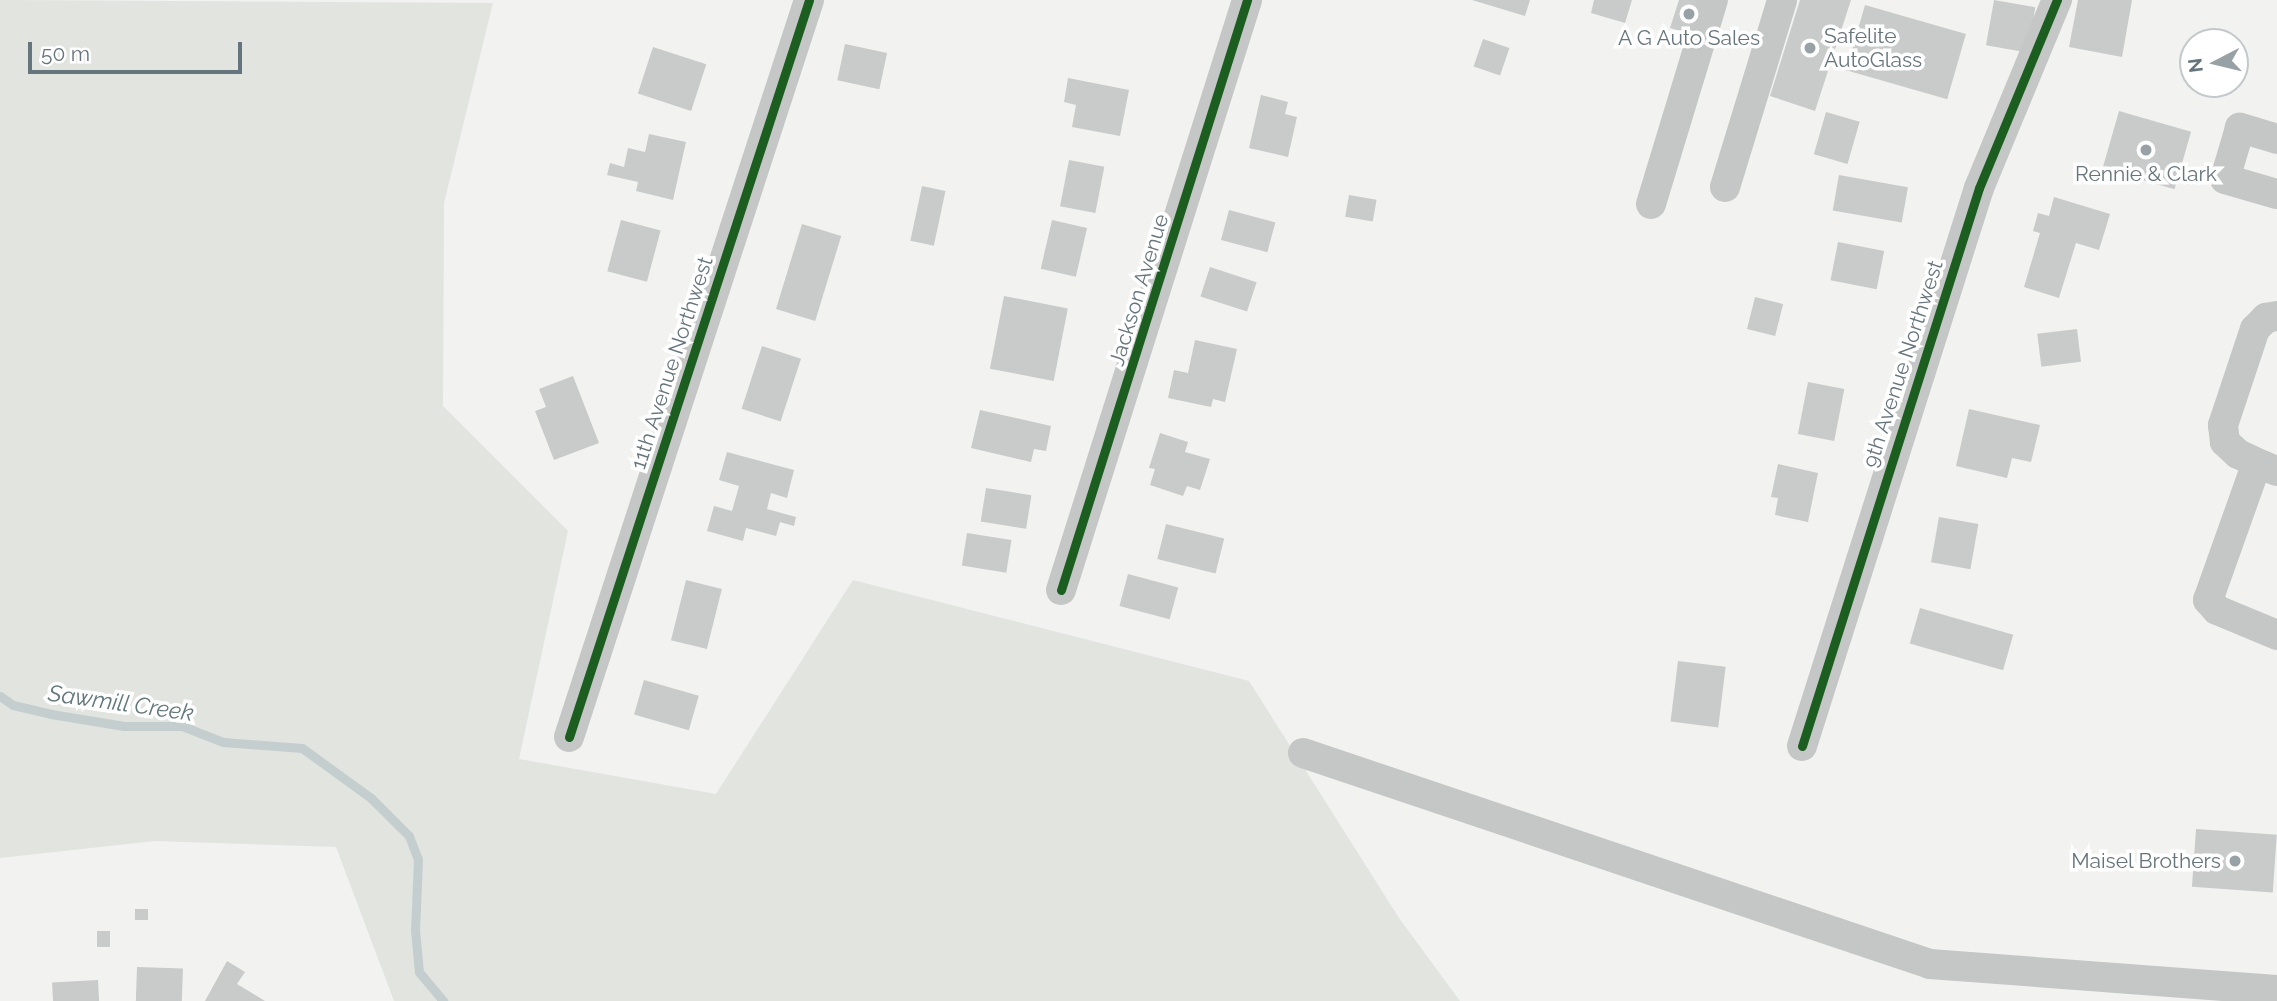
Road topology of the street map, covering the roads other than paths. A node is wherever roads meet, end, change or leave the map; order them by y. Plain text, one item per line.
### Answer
1 (809, 0) edge
2 (1248, 0) edge
3 (1713, 0) edge
4 (1782, 0) edge
5 (2057, 0) edge
6 (2277, 139) edge
7 (1725, 187) dead end
8 (2277, 194) edge
9 (1651, 204) dead end
10 (2277, 316) edge
11 (2270, 469) edge
12 (1061, 590) dead end
13 (2277, 635) edge
14 (569, 737) dead end
15 (1802, 746) dead end
16 (1303, 753) dead end
17 (2277, 990) edge

1 - 14 street, 11th Avenue Northwest
2 - 12 street, Jackson Avenue
3 - 9 street
4 - 7 street
5 - 15 street, 9th Avenue Northwest
6 - 8 street
10 - 11 street
11 - 13 street
16 - 17 street

